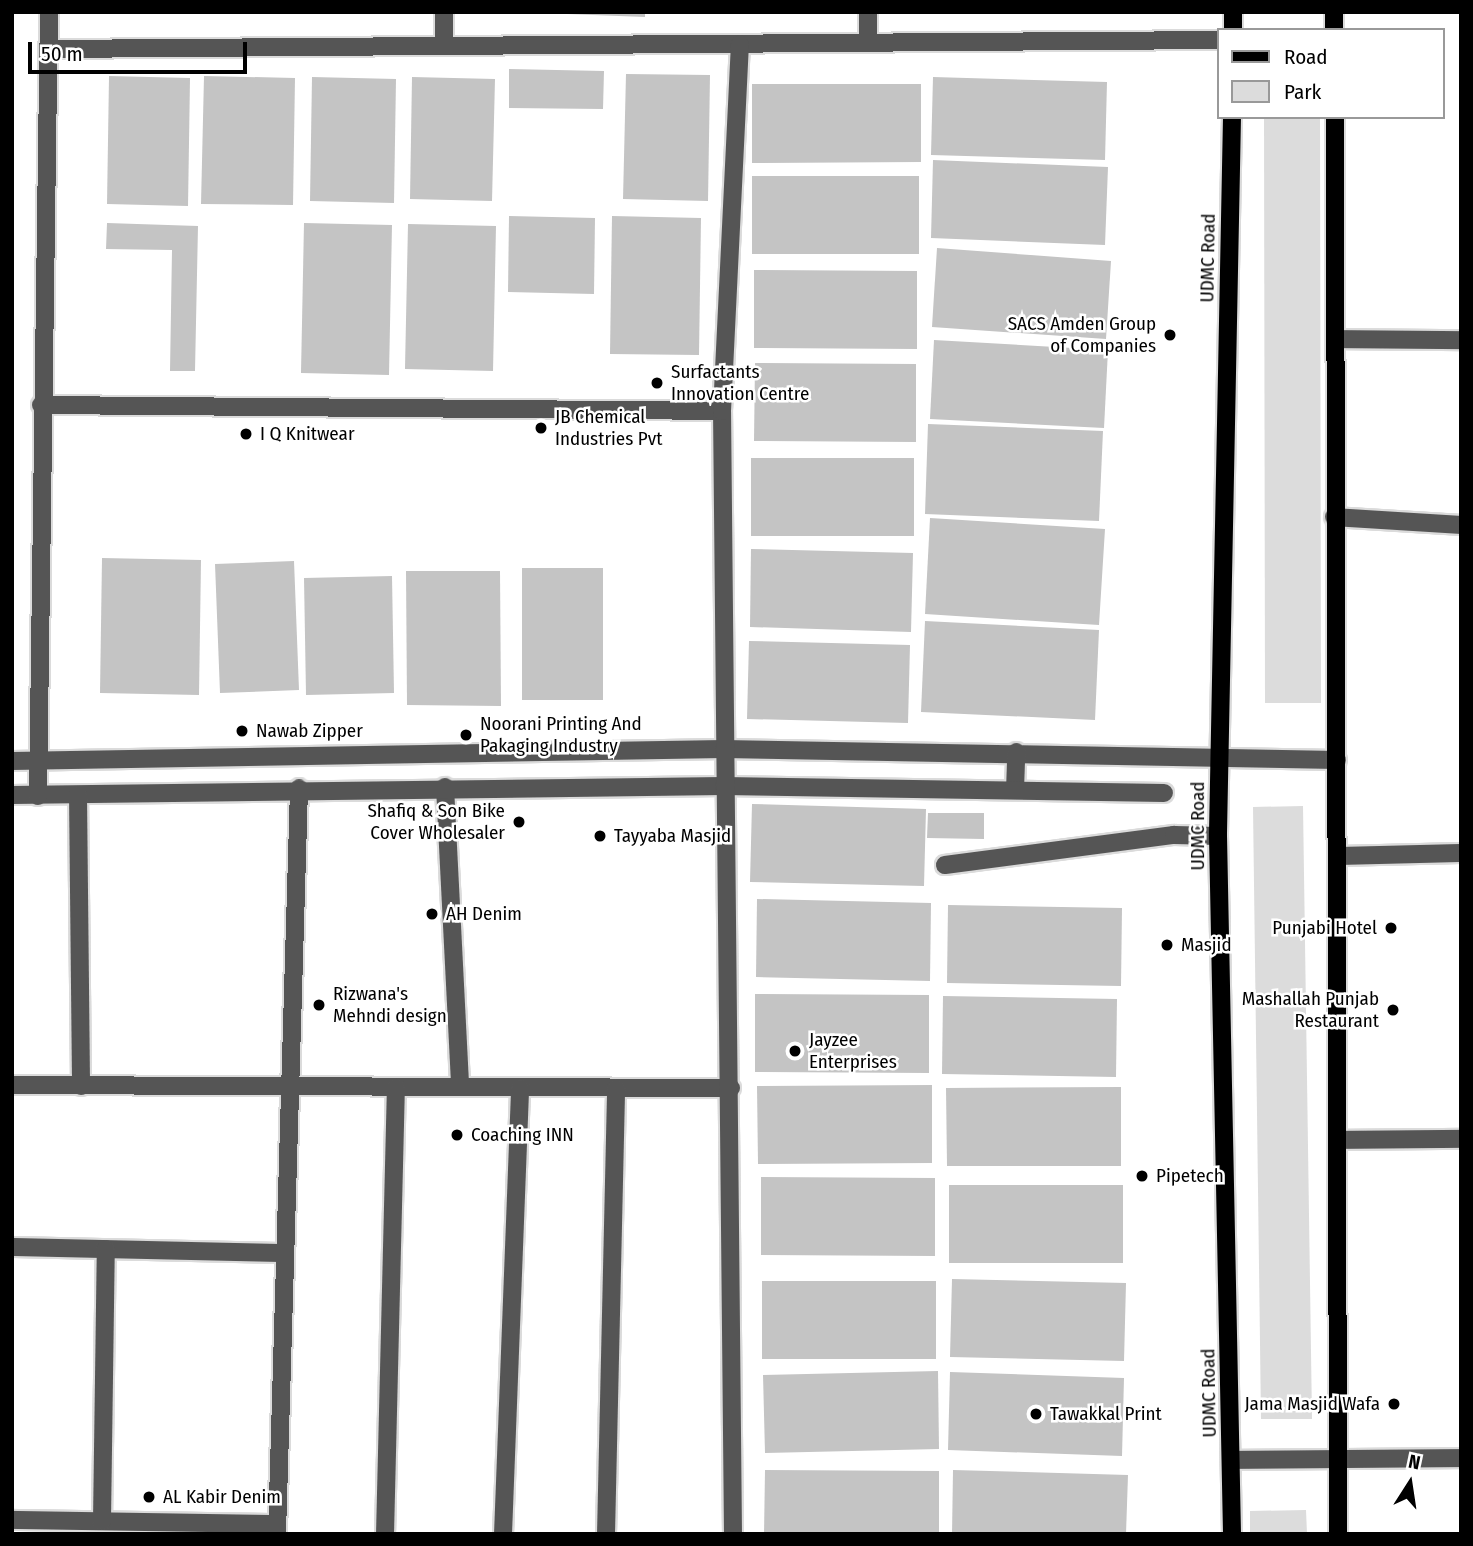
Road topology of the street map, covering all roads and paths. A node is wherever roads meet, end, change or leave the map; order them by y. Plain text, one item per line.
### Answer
1 (49, 12) edge
2 (444, 12) edge
3 (868, 12) edge
4 (1218, 40) edge
5 (869, 43) junction
6 (740, 44) junction
7 (444, 46) junction
8 (48, 49) junction
9 (1231, 119) edge
10 (1335, 119) edge
11 (1336, 339) junction
12 (1461, 340) edge
13 (41, 405) junction
14 (722, 411) junction
15 (1334, 517) junction
16 (1461, 525) edge
17 (724, 749) junction
18 (1016, 752) junction
19 (1219, 757) junction
20 (1337, 760) junction
21 (12, 761) edge
22 (38, 761) junction
23 (724, 786) junction
24 (445, 787) junction
25 (299, 788) junction
26 (1015, 790) junction
27 (1164, 793) dead end
28 (78, 795) junction
29 (12, 796) edge
30 (38, 796) junction
31 (1218, 836) junction
32 (1461, 853) edge
33 (1338, 856) junction
34 (945, 865) dead end
35 (12, 1086) edge
36 (81, 1086) junction
37 (293, 1087) junction
38 (396, 1087) junction
39 (460, 1087) junction
40 (520, 1088) junction
41 (616, 1088) junction
42 (731, 1088) junction
43 (1461, 1139) edge
44 (1338, 1140) junction
45 (12, 1247) edge
46 (106, 1249) junction
47 (282, 1253) junction
48 (1461, 1458) edge
49 (1231, 1460) junction
50 (1338, 1460) junction
51 (12, 1520) edge
52 (102, 1521) junction
53 (277, 1529) edge
54 (385, 1534) edge
55 (503, 1534) edge
56 (606, 1534) edge
57 (733, 1534) edge
58 (1232, 1534) edge
59 (1338, 1534) edge

1 - 8 street
2 - 7 street
3 - 5 street
4 - 5 street
5 - 6 street
6 - 7 street
6 - 14 street
7 - 8 street
8 - 13 street
9 - 19 main road, UDMC Road
10 - 11 main road
11 - 12 street
11 - 15 main road
13 - 14 street
13 - 22 street
14 - 17 street
15 - 16 street
15 - 20 main road
17 - 18 street
17 - 22 street
17 - 23 street
18 - 19 street
18 - 26 street
19 - 20 street
19 - 31 main road, UDMC Road
20 - 33 main road
21 - 22 street
22 - 30 street
23 - 24 street
23 - 26 street
23 - 42 street
24 - 25 street
24 - 39 street
25 - 28 street
25 - 37 street
26 - 27 street
28 - 30 street
28 - 36 street
29 - 30 street
31 - 34 street
31 - 49 main road, UDMC Road
32 - 33 street
33 - 44 main road
35 - 36 street
36 - 37 street
37 - 38 street
37 - 47 street
38 - 39 street
38 - 54 street
39 - 40 street
40 - 41 street
40 - 55 street
41 - 42 street
41 - 56 street
42 - 57 street
43 - 44 street
44 - 50 main road
45 - 46 street
46 - 47 street
46 - 52 street
47 - 53 street
48 - 50 street
49 - 50 street
49 - 58 main road, UDMC Road
50 - 59 main road
51 - 52 street
52 - 53 street

